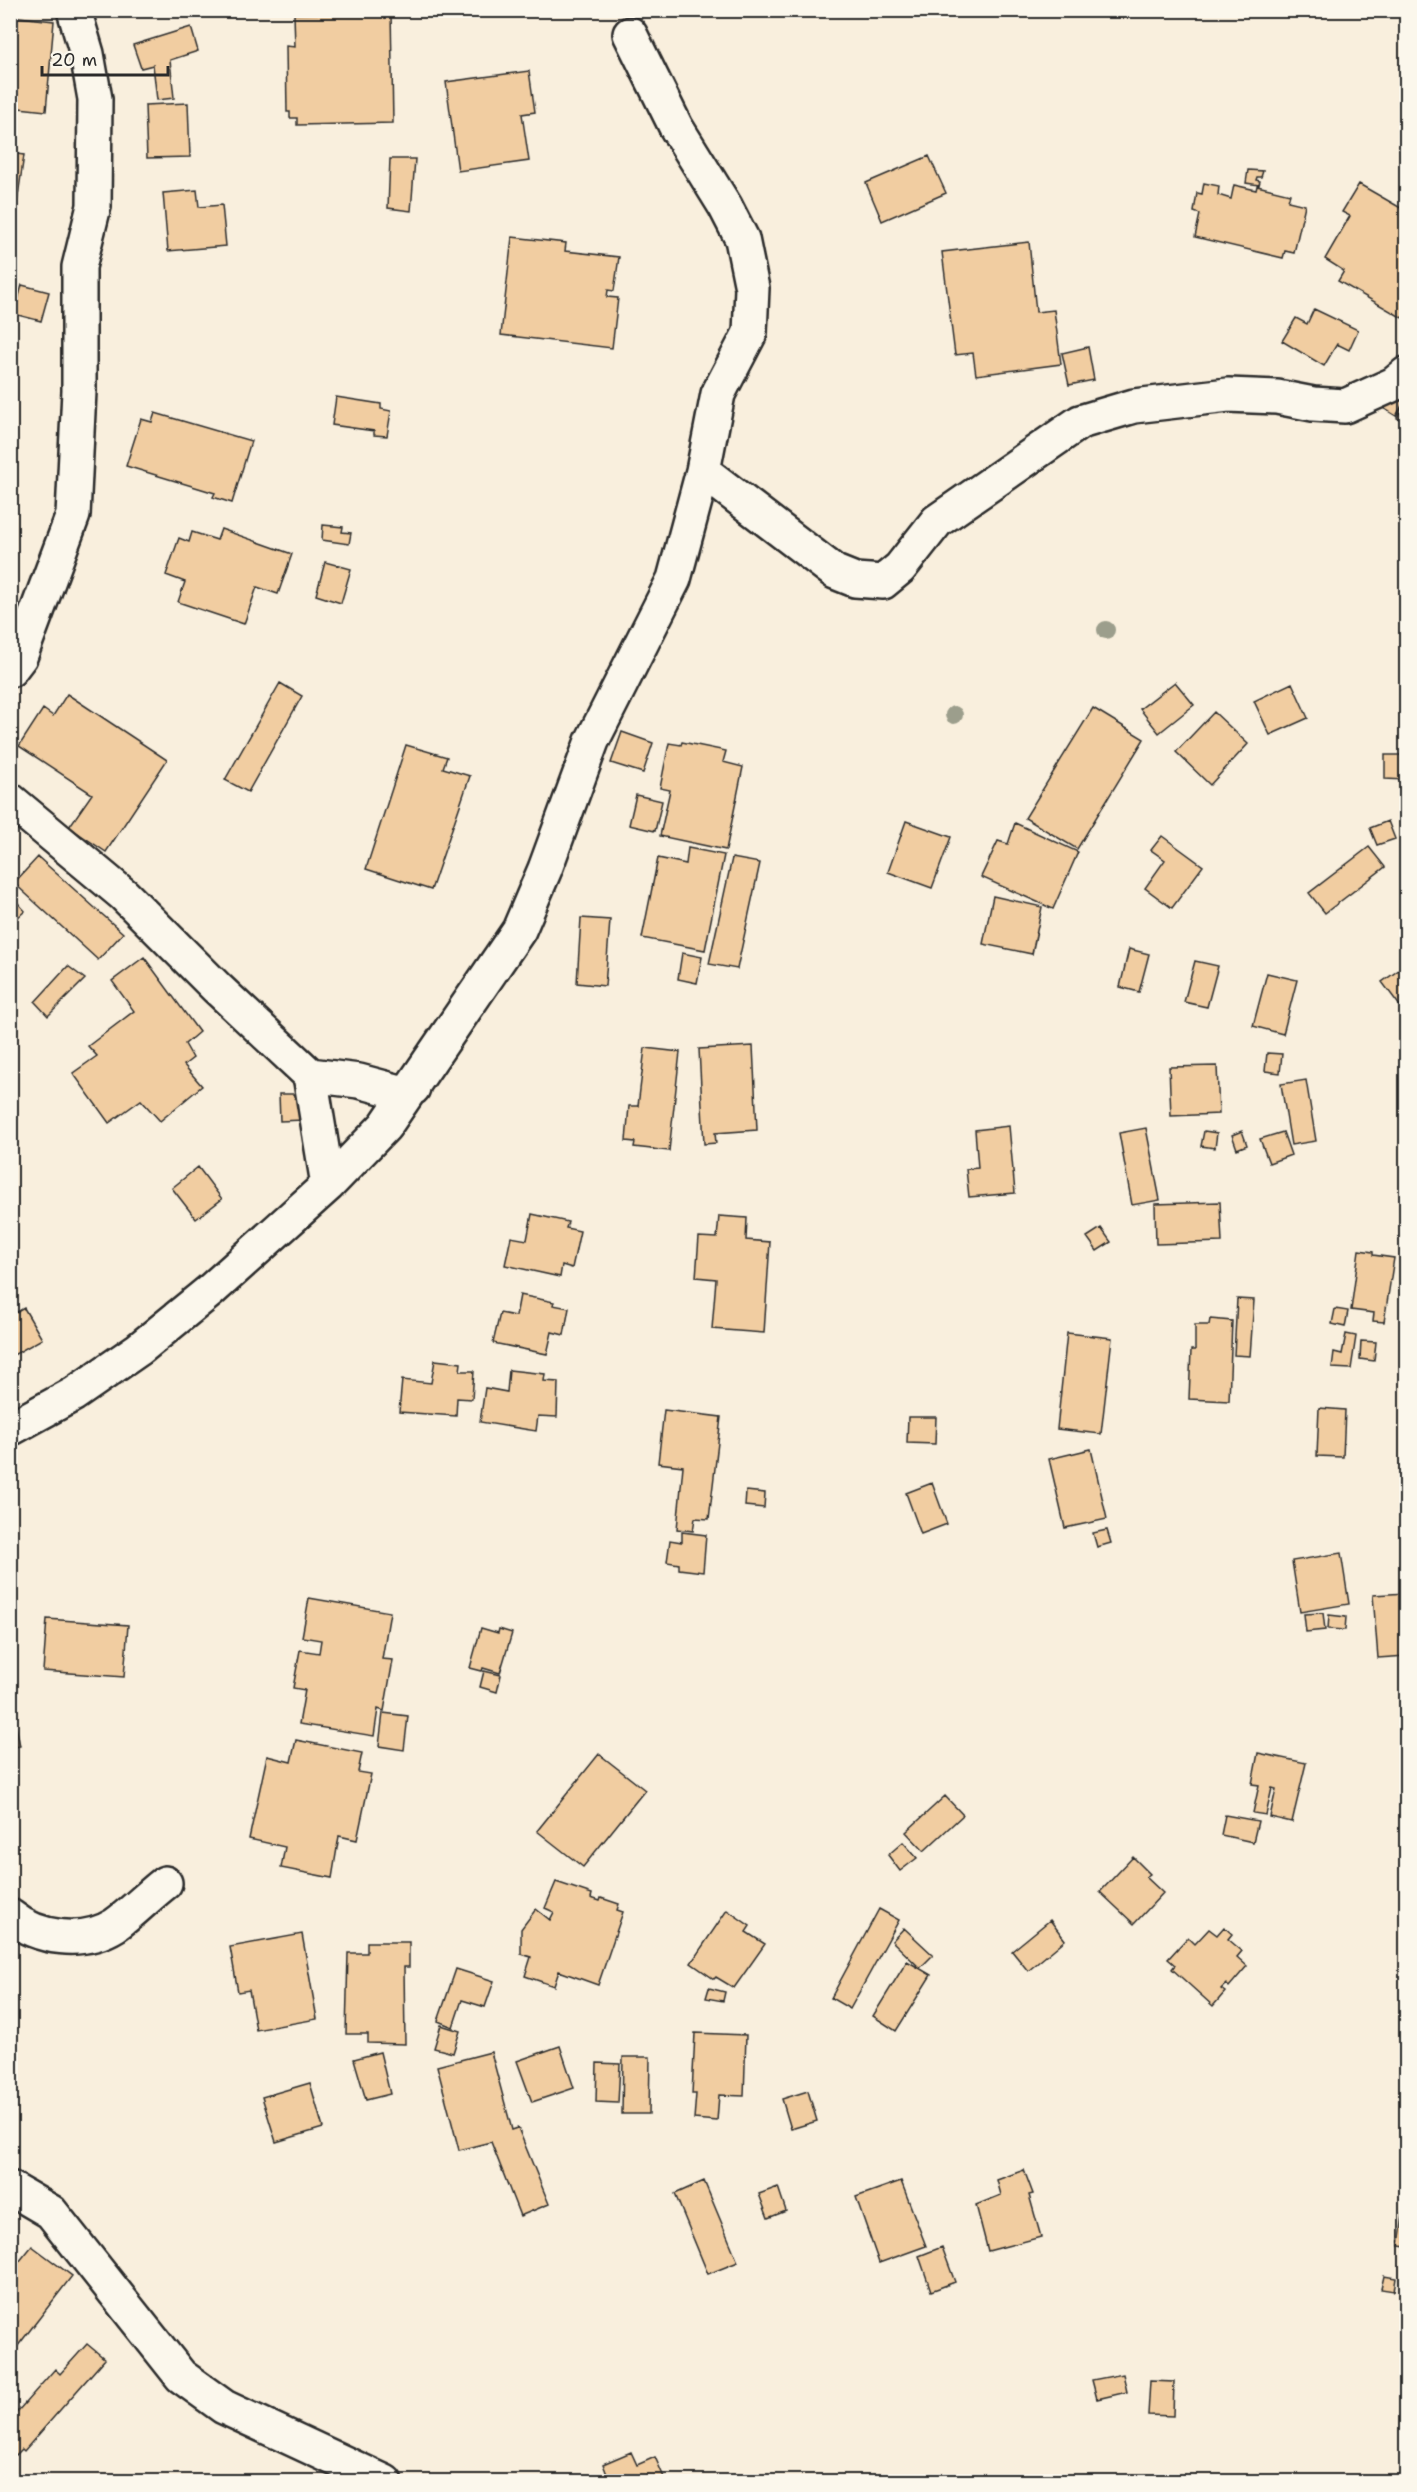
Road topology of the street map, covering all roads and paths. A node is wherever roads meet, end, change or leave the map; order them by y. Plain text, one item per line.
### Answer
1 (74, 10) edge
2 (630, 34) dead end
3 (1407, 374) edge
4 (703, 471) junction
5 (10, 670) edge
6 (10, 800) edge
7 (310, 1075) junction
8 (413, 1088) junction
9 (328, 1185) junction
10 (10, 1429) edge
11 (165, 1883) dead end
12 (10, 1916) edge
13 (10, 2188) edge
14 (385, 2481) edge

1 - 5 street
2 - 4 street
3 - 4 street
4 - 8 street
6 - 7 street
7 - 8 street
7 - 9 street
8 - 9 street
9 - 10 street
11 - 12 street
13 - 14 street

